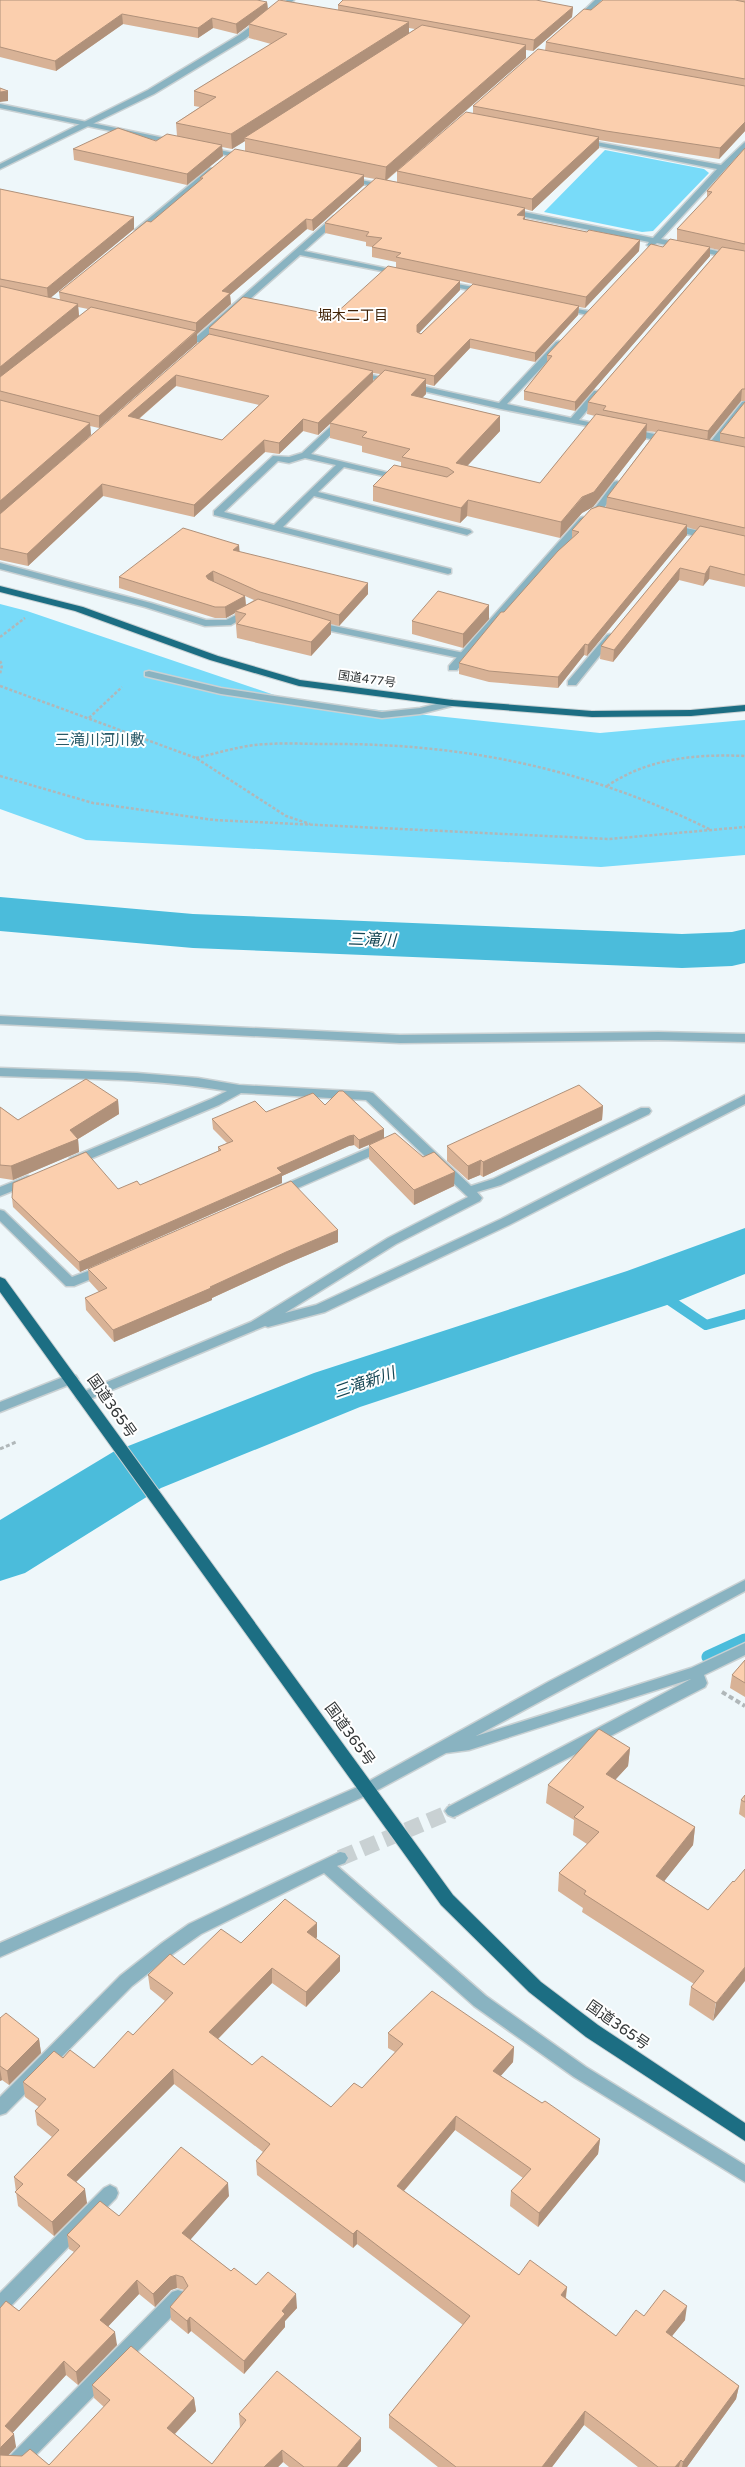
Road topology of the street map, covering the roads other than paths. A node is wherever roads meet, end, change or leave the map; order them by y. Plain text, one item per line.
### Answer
1 (291, 0) edge
2 (599, 0) edge
3 (270, 7) edge
4 (279, 9) junction
5 (289, 10) edge
6 (572, 25) edge
7 (0, 106) edge
8 (83, 124) junction
9 (570, 139) edge
10 (179, 144) edge
11 (745, 144) edge
12 (198, 148) edge
13 (240, 149) edge
14 (232, 155) junction
15 (251, 158) edge
16 (224, 161) edge
17 (0, 167) edge
18 (217, 167) edge
19 (723, 168) junction
20 (336, 176) edge
21 (394, 185) edge
22 (346, 209) edge
23 (501, 210) edge
24 (133, 236) edge
25 (655, 240) junction
26 (299, 252) junction
27 (719, 253) junction
28 (642, 255) edge
29 (745, 259) edge
30 (713, 261) edge
31 (413, 276) edge
32 (432, 280) edge
33 (470, 288) junction
34 (497, 294) edge
35 (463, 295) edge
36 (551, 305) edge
37 (594, 306) edge
38 (588, 313) junction
39 (581, 320) edge
40 (568, 334) edge
41 (195, 342) edge
42 (345, 372) edge
43 (604, 385) edge
44 (745, 404) edge
45 (501, 406) junction
46 (349, 412) edge
47 (573, 421) junction
48 (682, 442) edge
49 (709, 448) edge
50 (305, 455) junction
51 (342, 464) junction
52 (625, 474) edge
53 (409, 479) edge
54 (312, 492) junction
55 (597, 511) junction
56 (615, 515) edge
57 (660, 525) edge
58 (276, 528) junction
59 (467, 532) dead end
60 (716, 538) edge
61 (0, 566) edge
62 (448, 572) dead end
63 (0, 588) edge
64 (248, 603) edge
65 (304, 622) edge
66 (615, 631) edge
67 (464, 656) junction
68 (453, 668) dead end
69 (149, 674) dead end
70 (572, 683) dead end
71 (452, 703) junction
72 (745, 708) edge
73 (0, 1020) edge
74 (745, 1038) edge
75 (0, 1072) edge
76 (239, 1089) junction
77 (745, 1099) edge
78 (645, 1111) dead end
79 (408, 1136) junction
80 (63, 1166) edge
81 (36, 1177) edge
82 (468, 1191) junction
83 (0, 1192) edge
84 (271, 1195) edge
85 (0, 1214) edge
86 (116, 1263) edge
87 (0, 1282) edge
88 (256, 1325) junction
89 (71, 1379) junction
90 (83, 1398) junction
91 (0, 1407) edge
92 (745, 1585) edge
93 (745, 1649) edge
94 (696, 1672) junction
95 (439, 1748) junction
96 (366, 1789) junction
97 (453, 1811) tunnel mouth
98 (340, 1858) tunnel mouth
99 (325, 1865) junction
100 (0, 1950) edge
101 (0, 2108) edge
102 (745, 2133) edge
103 (745, 2174) edge
104 (110, 2193) dead end
105 (178, 2298) edge
106 (0, 2305) edge
107 (11, 2467) edge

1 - 4 street
2 - 6 street
3 - 4 street
4 - 5 street
4 - 8 street
7 - 8 street
8 - 10 street
8 - 17 street
9 - 19 street
11 - 19 street
12 - 14 street
13 - 14 street
14 - 15 street
14 - 16 street
18 - 24 street
19 - 25 street
20 - 21 street
22 - 26 street
23 - 25 street
25 - 27 street
25 - 28 street
26 - 31 street
26 - 41 street
27 - 29 street
27 - 30 street
32 - 33 street
33 - 34 street
33 - 35 street
36 - 38 street
37 - 38 street
38 - 39 street
40 - 45 street
42 - 45 street
43 - 47 street
44 - 49 street
45 - 47 street
46 - 50 street
47 - 48 street
50 - 51 street
50 - 58 street
51 - 53 street
51 - 54 street
52 - 55 street
54 - 58 street
54 - 59 street
55 - 56 street
55 - 67 street
57 - 60 street
58 - 62 street
61 - 64 street
63 - 71 highway, 国道477号
65 - 67 street
66 - 70 street
67 - 68 street
69 - 71 street
71 - 72 highway, 国道477号
73 - 74 street
75 - 76 street
76 - 79 street
76 - 80 street
77 - 88 street
78 - 82 street
79 - 82 street
79 - 84 street
81 - 83 street
82 - 88 street
85 - 86 street
87 - 89 highway, 国道365号
88 - 90 street
89 - 90 highway, 国道365号
89 - 91 street
90 - 96 highway, 国道365号
92 - 95 street
93 - 94 street
94 - 95 street
94 - 97 street
95 - 96 street
96 - 100 street
96 - 102 highway, 国道365号
98 - 99 street
99 - 101 street
99 - 103 street
104 - 106 street
105 - 107 street

